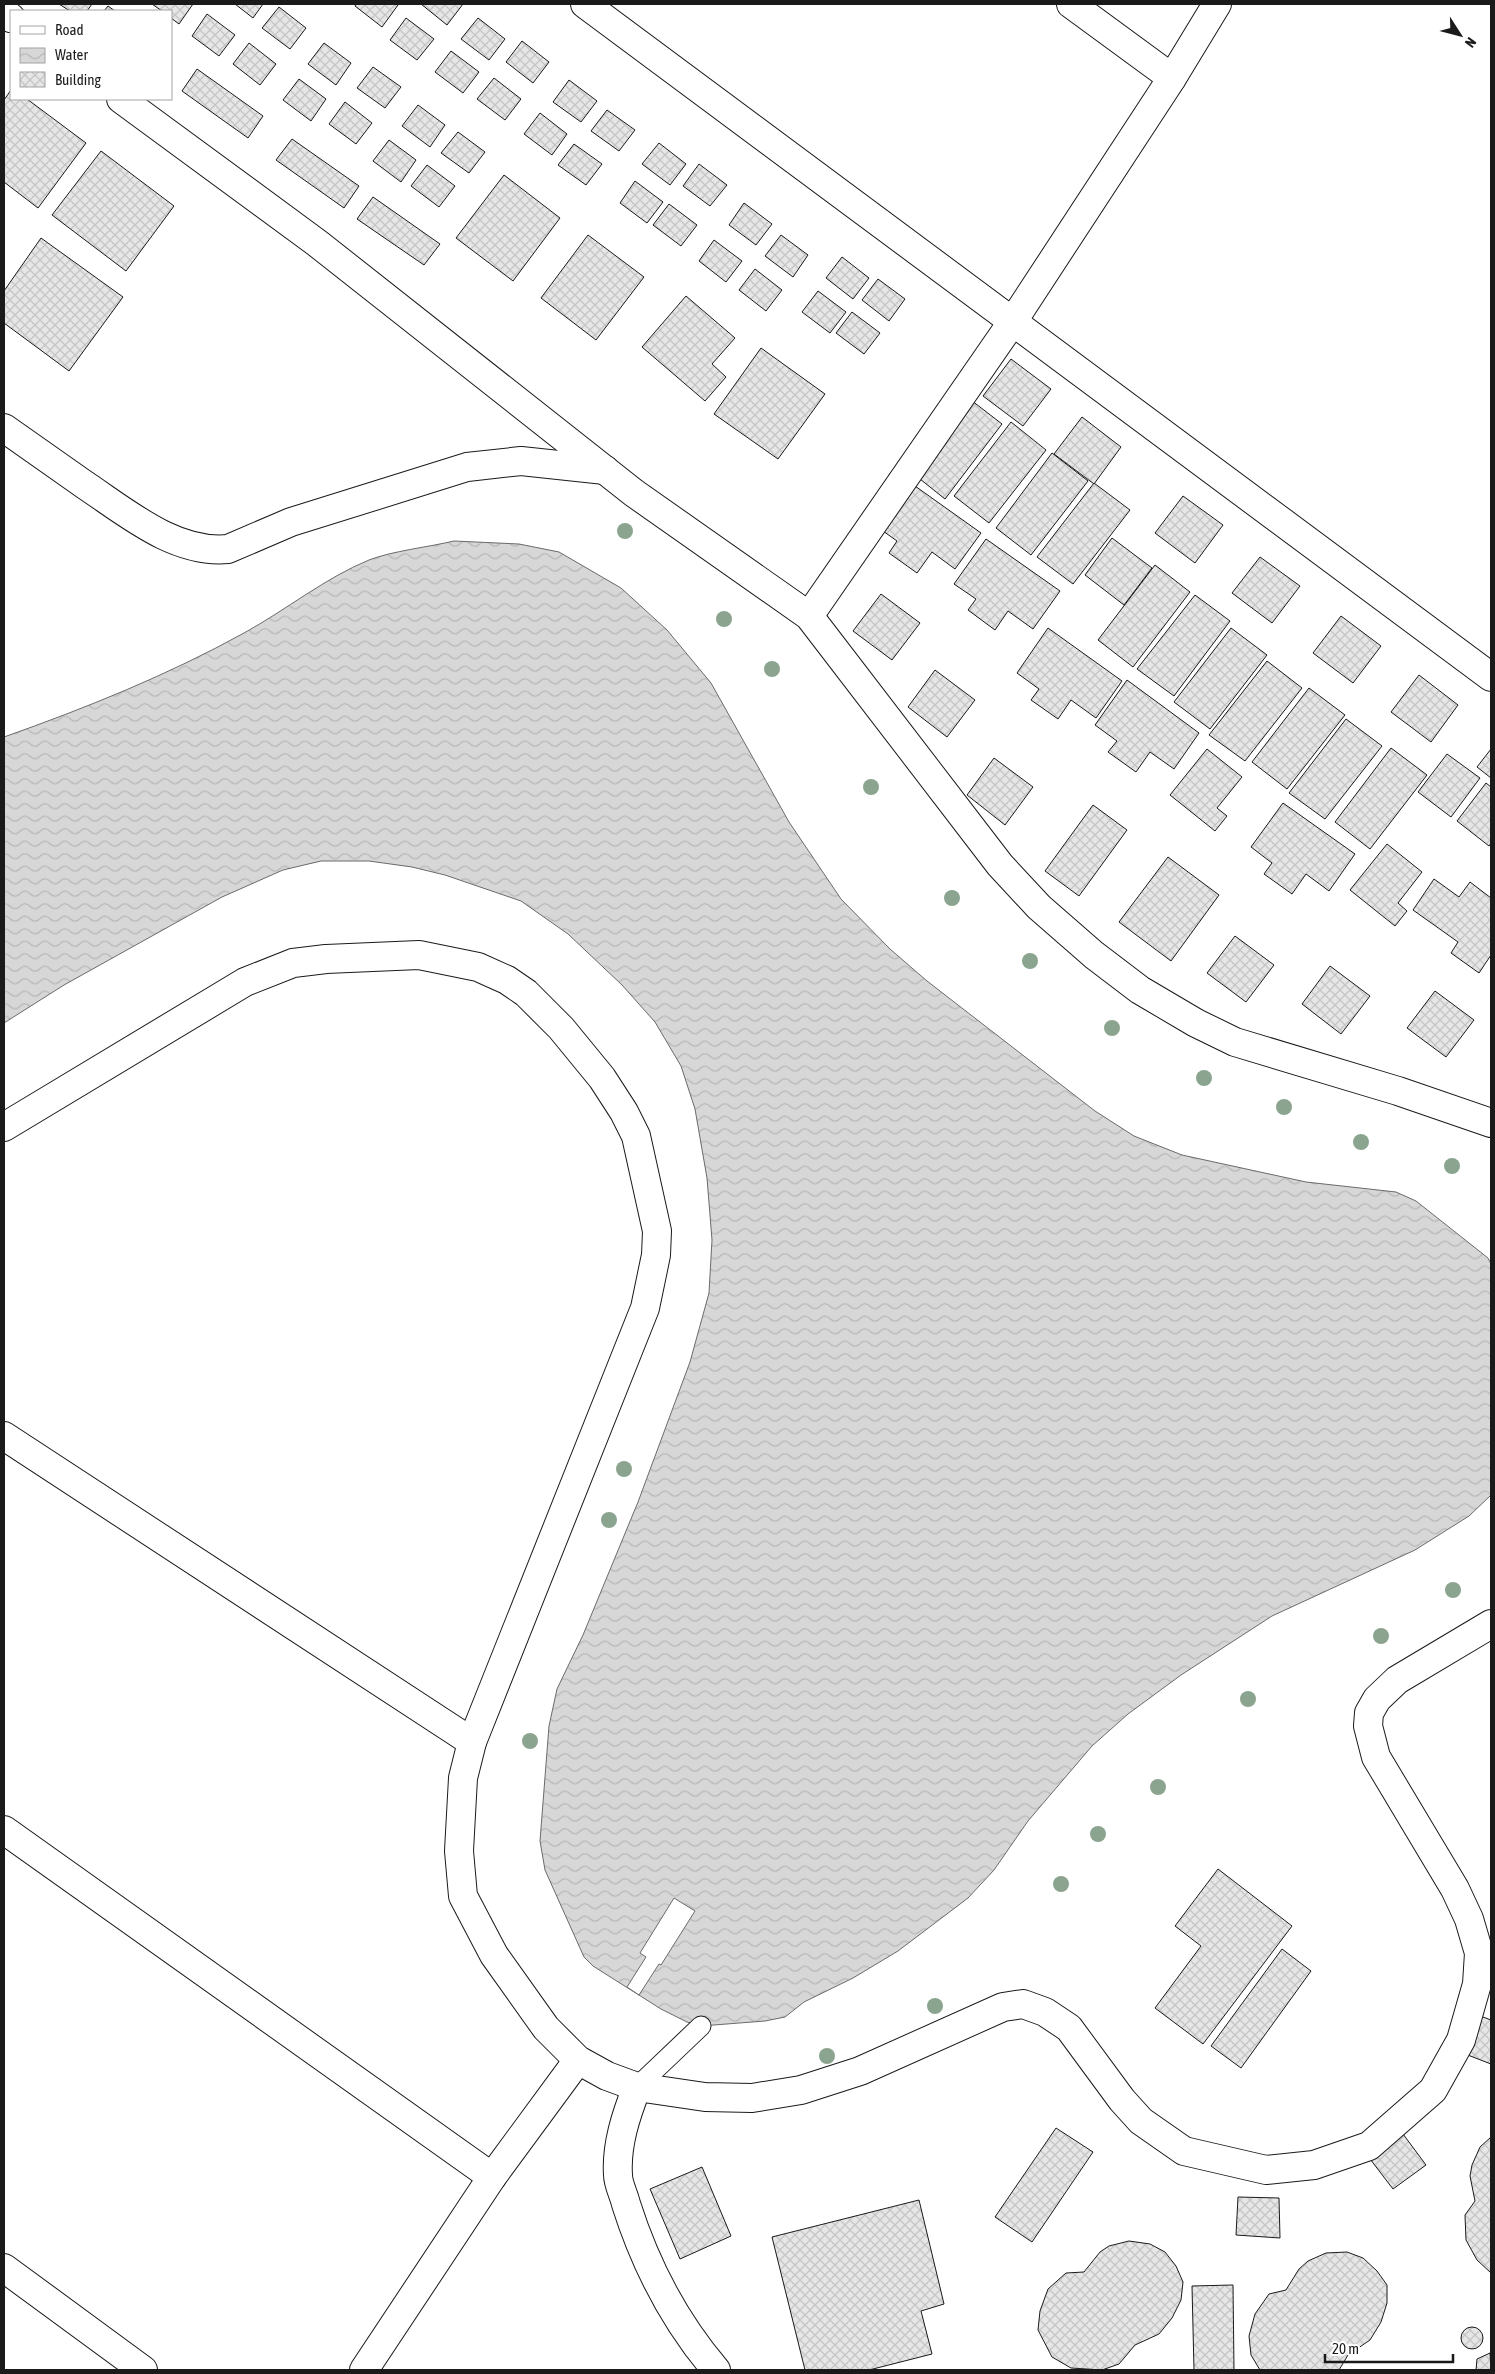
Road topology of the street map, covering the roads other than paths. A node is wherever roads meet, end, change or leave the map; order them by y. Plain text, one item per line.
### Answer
1 (585, 4) edge
2 (1071, 4) edge
3 (1217, 4) edge
4 (1172, 78) junction
5 (123, 100) edge
6 (1013, 321) junction
7 (4, 428) edge
8 (605, 470) junction
9 (809, 616) junction
10 (1491, 677) edge
11 (1491, 1124) edge
12 (4, 1127) edge
13 (4, 1436) edge
14 (1491, 1624) edge
15 (472, 1742) junction
16 (4, 1830) edge
17 (701, 2026) dead end
18 (578, 2060) junction
19 (637, 2087) junction
20 (492, 2177) junction
21 (4, 2268) edge
22 (143, 2370) edge
23 (364, 2370) edge
24 (716, 2370) edge

1 - 6 street
2 - 4 street
3 - 4 street
4 - 6 street
5 - 8 street
6 - 9 street
6 - 10 street
7 - 8 street
8 - 9 street
9 - 11 street
12 - 15 street
13 - 15 street
14 - 19 street
15 - 18 street
16 - 20 street
17 - 19 lane
18 - 19 street
18 - 20 street
19 - 24 street
20 - 23 street
21 - 22 street

